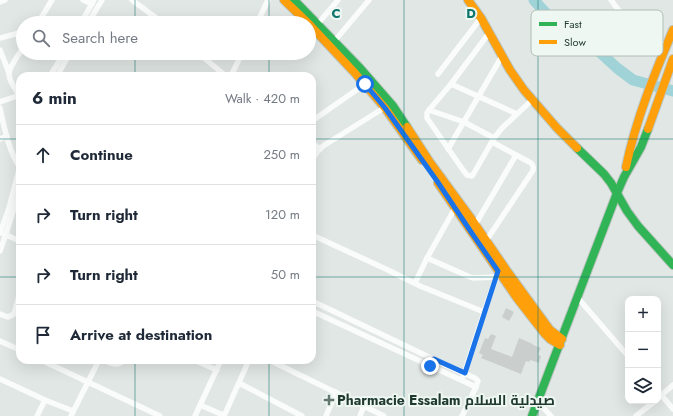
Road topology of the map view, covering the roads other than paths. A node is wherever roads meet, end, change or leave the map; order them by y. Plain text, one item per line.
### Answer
1 (5, 0) edge
2 (52, 0) edge
3 (83, 0) edge
4 (102, 0) edge
5 (132, 0) edge
6 (268, 0) edge
7 (284, 0) edge
8 (338, 0) edge
9 (369, 0) edge
10 (468, 0) edge
11 (611, 0) edge
12 (0, 2) edge
13 (93, 2) edge
14 (300, 2) edge
15 (619, 10) edge
16 (42, 16) edge
17 (85, 16) edge
18 (92, 16) edge
19 (154, 16) edge
20 (260, 16) edge
21 (296, 16) edge
22 (307, 16) edge
23 (481, 18) junction
24 (316, 21) edge
25 (316, 29) edge
26 (673, 30) edge
27 (489, 33) junction
28 (16, 34) edge
29 (0, 38) edge
30 (332, 44) junction
31 (663, 44) edge
32 (666, 46) junction
33 (0, 50) edge
34 (663, 52) edge
35 (502, 56) junction
36 (661, 56) edge
37 (16, 59) edge
38 (60, 60) edge
39 (66, 60) edge
40 (207, 60) edge
41 (239, 60) edge
42 (672, 61) edge
43 (357, 70) junction
44 (52, 72) edge
45 (59, 72) edge
46 (221, 72) edge
47 (233, 72) edge
48 (9, 73) junction
49 (438, 74) dead end
50 (365, 84) junction
51 (451, 84) junction
52 (16, 89) edge
53 (16, 96) edge
54 (479, 96) junction
55 (532, 100) junction
56 (0, 102) edge
57 (388, 105) junction
58 (0, 108) edge
59 (429, 110) junction
60 (517, 114) junction
61 (316, 118) edge
62 (464, 122) junction
63 (7, 136) junction
64 (0, 139) edge
65 (493, 140) junction
66 (316, 146) edge
67 (320, 149) junction
68 (448, 149) junction
69 (316, 154) edge
70 (516, 155) junction
71 (16, 161) edge
72 (624, 177) junction
73 (16, 181) edge
74 (617, 193) junction
75 (455, 208) junction
76 (16, 212) edge
77 (475, 225) junction
78 (2, 233) edge
79 (316, 237) edge
80 (16, 239) edge
81 (486, 241) junction
82 (0, 251) edge
83 (427, 258) junction
84 (673, 265) edge
85 (498, 270) junction
86 (415, 283) junction
87 (577, 297) junction
88 (316, 303) edge
89 (16, 307) edge
90 (484, 312) junction
91 (316, 313) edge
92 (0, 314) edge
93 (370, 329) junction
94 (366, 336) junction
95 (0, 341) edge
96 (561, 342) junction
97 (16, 348) edge
98 (625, 353) edge
99 (434, 359) junction
100 (50, 364) edge
101 (97, 364) edge
102 (203, 364) edge
103 (219, 364) edge
104 (247, 364) edge
105 (278, 364) edge
106 (430, 366) junction
107 (216, 370) junction
108 (465, 373) junction
109 (0, 380) edge
110 (462, 380) junction
111 (88, 382) junction
112 (239, 383) junction
113 (673, 384) edge
114 (476, 387) junction
115 (336, 392) junction
116 (661, 393) edge
117 (661, 397) edge
118 (45, 400) junction
119 (538, 402) junction
120 (650, 404) edge
121 (200, 405) junction
122 (364, 406) junction
123 (673, 409) edge
124 (72, 413) edge
125 (158, 415) edge
126 (37, 416) edge
127 (195, 416) edge
128 (302, 416) edge
129 (326, 416) edge
130 (360, 416) edge
131 (384, 416) edge
132 (462, 416) edge
133 (532, 416) edge
134 (551, 416) edge
135 (636, 416) edge

1 - 12 street
2 - 16 street
3 - 13 street
4 - 18 street
5 - 19 street
6 - 20 street
7 - 21 main road
8 - 24 street
9 - 30 street
10 - 23 main road
11 - 15 street
13 - 17 street
14 - 22 main road
23 - 27 main road
23 - 49 street
25 - 30 main road
26 - 32 main road
27 - 35 main road
27 - 51 street
28 - 29 street
30 - 43 main road
31 - 32 street
32 - 34 main road
33 - 48 street
35 - 54 street
35 - 55 main road
36 - 72 main road
37 - 48 street
38 - 44 street
39 - 45 street
40 - 46 street
41 - 47 street
42 - 72 main road
43 - 50 main road
43 - 57 main road
48 - 52 street
50 - 57 main road
50 - 61 street
51 - 54 street
51 - 59 street
53 - 56 street
54 - 60 street
54 - 62 street
55 - 60 street
55 - 74 main road
57 - 67 street
57 - 75 main road
57 - 77 main road
58 - 63 street
59 - 62 street
59 - 68 street
60 - 65 street
62 - 65 street
62 - 68 street
63 - 64 street
63 - 71 street
65 - 68 street
65 - 70 street
66 - 67 street
67 - 69 street
70 - 77 street
70 - 81 street
72 - 74 main road
73 - 78 street
74 - 84 main road
74 - 87 main road
75 - 83 street
75 - 85 main road
76 - 78 street
77 - 81 main road
78 - 80 street
78 - 82 street
79 - 86 street
81 - 85 main road
83 - 85 street
83 - 86 street
85 - 90 street
85 - 96 main road
86 - 90 street
87 - 96 main road
87 - 98 street
88 - 93 street
89 - 92 street
90 - 108 street
91 - 94 street
93 - 94 street
93 - 99 street
94 - 106 street
95 - 97 street
96 - 119 main road
99 - 106 street
99 - 108 street
100 - 111 street
101 - 111 street
102 - 107 street
103 - 107 street
104 - 112 street
105 - 115 street
106 - 110 street
107 - 121 street
108 - 110 street
108 - 114 street
109 - 118 street
110 - 114 street
111 - 124 street
111 - 125 street
112 - 121 street
112 - 128 street
113 - 116 street
114 - 132 street
115 - 122 street
115 - 129 street
117 - 123 street
118 - 124 street
118 - 126 street
119 - 133 main road
119 - 134 street
120 - 135 street
121 - 127 street
122 - 130 street
122 - 131 street

